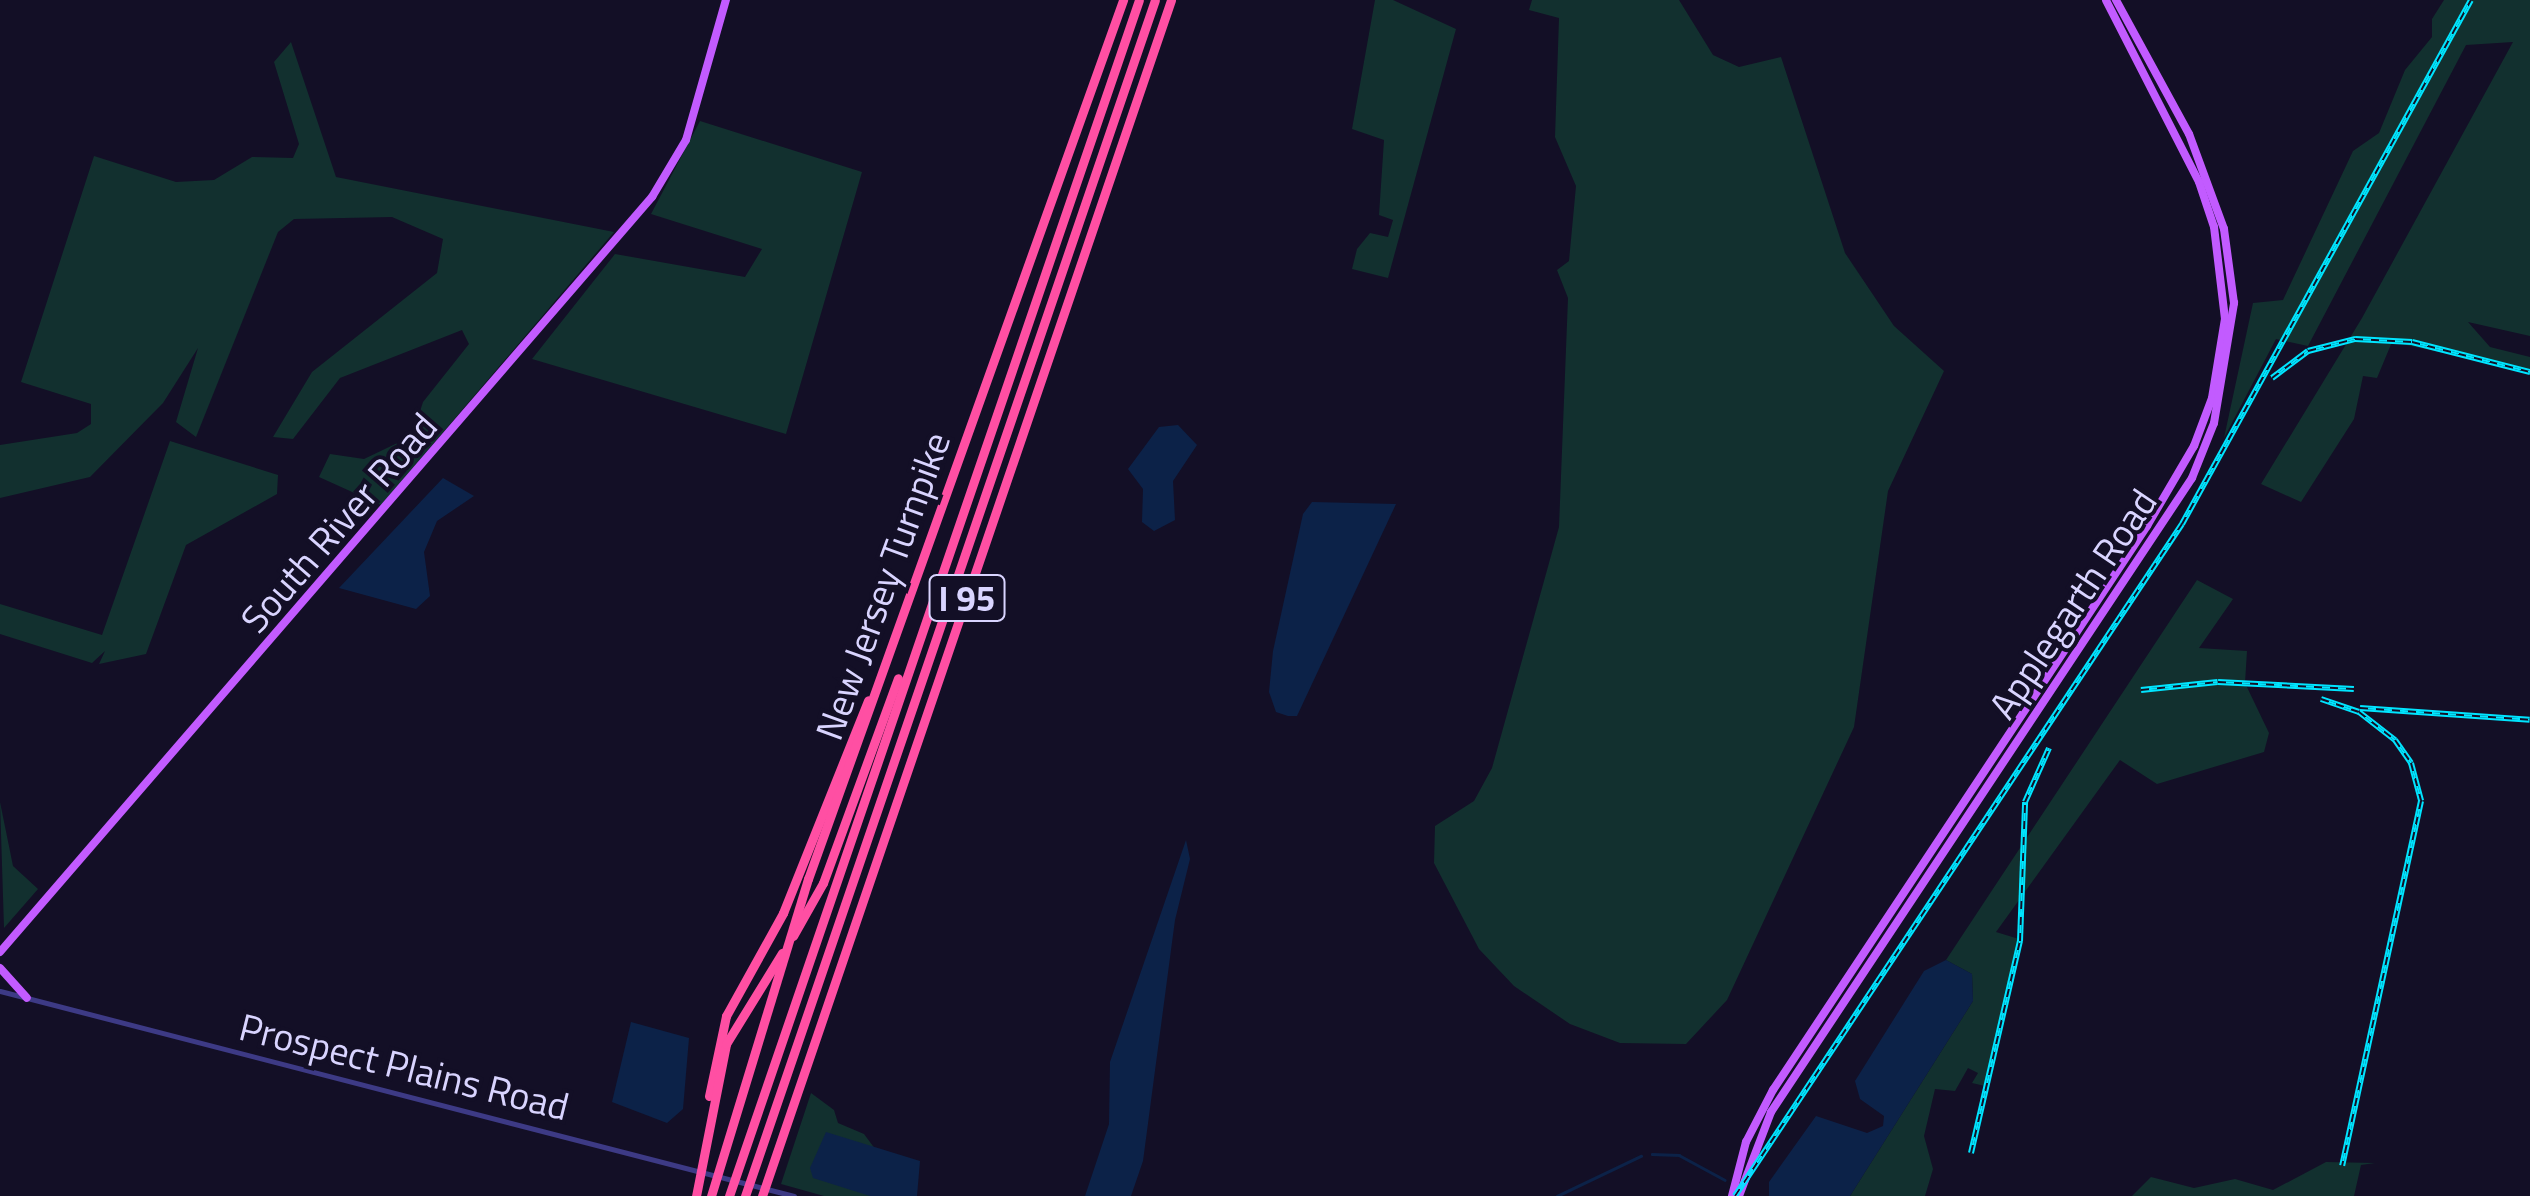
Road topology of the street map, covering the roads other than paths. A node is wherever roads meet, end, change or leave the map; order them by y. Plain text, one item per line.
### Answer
1 (726, 0) edge
2 (1123, 0) edge
3 (1139, 0) edge
4 (1156, 0) edge
5 (1172, 0) edge
6 (2106, 0) edge
7 (2116, 0) edge
8 (947, 555) junction
9 (896, 638) junction
10 (3, 949) edge
11 (0, 967) edge
12 (0, 990) edge
13 (27, 998) junction
14 (705, 1157) junction
15 (786, 1194) edge
16 (696, 1196) edge
17 (710, 1196) edge
18 (729, 1196) edge
19 (745, 1196) edge
20 (762, 1196) edge
21 (794, 1196) edge
22 (1736, 1196) edge

1 - 10 main road, South River Road
2 - 9 highway, New Jersey Turnpike / I 95
3 - 8 highway, New Jersey Turnpike / I 95
4 - 19 highway, New Jersey Turnpike / I 95
5 - 20 highway, I 95
6 - 22 main road, Applegarth Road
7 - 22 main road, Applegarth Road
8 - 14 highway
8 - 18 highway, New Jersey Turnpike / I 95
9 - 14 highway
9 - 17 highway, New Jersey Turnpike / I 95
10 - 11 main road
11 - 13 main road
12 - 13 street, Prospect Plains Road
13 - 15 street, Prospect Plains Road
14 - 16 highway
15 - 21 street, Prospect Plains Road

